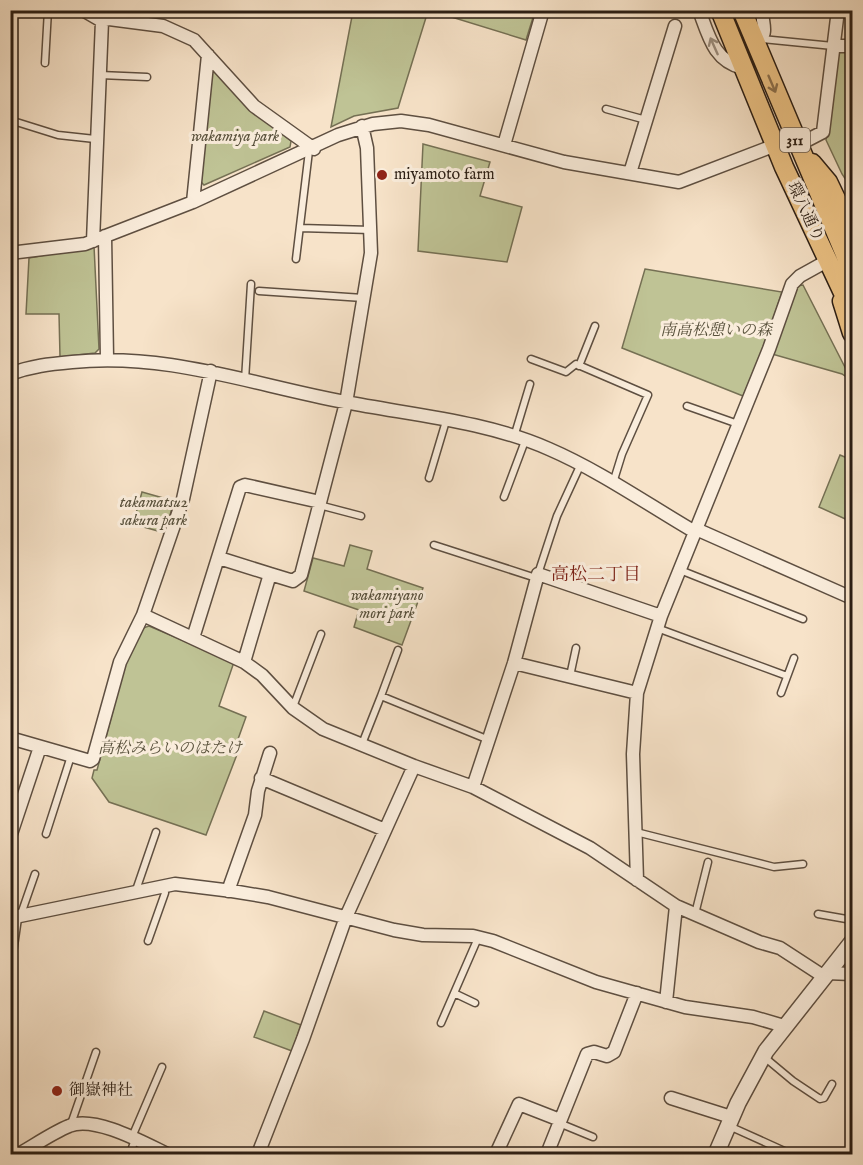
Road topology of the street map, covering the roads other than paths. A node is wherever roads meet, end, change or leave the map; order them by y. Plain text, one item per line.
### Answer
1 (48, 10) edge
2 (83, 10) edge
3 (543, 10) edge
4 (699, 10) edge
5 (720, 10) edge
6 (742, 10) edge
7 (762, 10) edge
8 (838, 10) edge
9 (133, 16) edge
10 (102, 21) junction
11 (675, 26) dead end
12 (759, 41) junction
13 (834, 46) junction
14 (852, 46) edge
15 (208, 55) junction
16 (45, 63) dead end
17 (743, 68) junction
18 (99, 75) junction
19 (147, 77) dead end
20 (606, 109) dead end
21 (10, 120) edge
22 (646, 120) junction
23 (362, 126) junction
24 (95, 139) junction
25 (796, 141) junction
26 (775, 144) junction
27 (504, 145) junction
28 (311, 150) junction
29 (630, 173) junction
30 (193, 202) junction
31 (300, 228) junction
32 (372, 230) junction
33 (852, 232) edge
34 (105, 236) junction
35 (93, 241) junction
36 (10, 253) edge
37 (296, 259) dead end
38 (827, 261) junction
39 (852, 270) edge
40 (836, 279) junction
41 (251, 284) dead end
42 (260, 291) dead end
43 (363, 298) junction
44 (852, 312) edge
45 (595, 326) dead end
46 (852, 333) edge
47 (106, 358) junction
48 (531, 360) dead end
49 (579, 366) junction
50 (211, 371) junction
51 (10, 374) edge
52 (245, 380) junction
53 (530, 384) dead end
54 (346, 403) junction
55 (687, 406) dead end
56 (446, 421) junction
57 (738, 424) junction
58 (520, 439) junction
59 (580, 466) junction
60 (429, 478) dead end
61 (613, 483) junction
62 (504, 497) dead end
63 (320, 504) junction
64 (361, 516) dead end
65 (695, 531) junction
66 (434, 545) dead end
67 (219, 558) junction
68 (680, 570) junction
69 (270, 574) junction
70 (537, 576) junction
71 (852, 598) edge
72 (143, 615) junction
73 (661, 616) junction
74 (803, 619) dead end
75 (657, 628) junction
76 (321, 634) dead end
77 (193, 638) junction
78 (576, 648) dead end
79 (398, 650) dead end
80 (794, 658) dead end
81 (244, 662) junction
82 (514, 663) junction
83 (788, 676) junction
84 (570, 677) junction
85 (637, 693) junction
86 (781, 693) dead end
87 (381, 696) junction
88 (293, 708) junction
89 (10, 738) edge
90 (489, 740) junction
91 (361, 745) junction
92 (40, 747) junction
93 (270, 753) dead end
94 (71, 756) junction
95 (414, 766) junction
96 (261, 778) junction
97 (473, 787) junction
98 (385, 830) junction
99 (156, 832) dead end
100 (636, 832) junction
101 (46, 834) dead end
102 (10, 837) edge
103 (708, 862) dead end
104 (803, 864) dead end
105 (36, 874) dead end
106 (637, 880) junction
107 (164, 887) junction
108 (228, 891) junction
109 (135, 894) junction
110 (676, 906) junction
111 (695, 914) junction
112 (818, 915) dead end
113 (346, 917) junction
114 (16, 918) edge
115 (852, 920) edge
116 (478, 938) junction
117 (148, 940) dead end
118 (852, 942) edge
119 (10, 974) edge
120 (852, 974) edge
121 (825, 975) junction
122 (454, 993) junction
123 (638, 993) junction
124 (666, 1002) junction
125 (475, 1003) dead end
126 (441, 1023) dead end
127 (784, 1026) junction
128 (96, 1052) dead end
129 (764, 1056) junction
130 (162, 1067) dead end
131 (832, 1084) dead end
132 (671, 1098) dead end
133 (559, 1121) junction
134 (730, 1121) junction
135 (70, 1125) junction
136 (593, 1137) dead end
137 (133, 1138) junction
138 (19, 1155) edge
139 (130, 1155) edge
140 (167, 1155) edge
141 (258, 1155) edge
142 (496, 1155) edge
143 (547, 1155) edge
144 (716, 1155) edge
145 (791, 1155) edge

1 - 16 lane
2 - 10 street
3 - 27 street
17 -> 4 street
5 - 17 main road, 環八通り / 311
6 - 12 main road, 環八通り / 311
7 - 12 street
8 - 13 street
9 - 10 street
9 - 15 street
10 - 18 street
11 - 22 street
12 - 13 lane
12 -> 25 main road, 環八通り / 311
13 - 14 street
13 - 25 street
15 - 28 street
15 - 30 street
17 - 26 main road, 環八通り / 311
18 - 19 lane
18 - 24 street
20 - 22 lane
21 - 24 lane
22 - 29 street
23 - 27 street
23 - 28 street
23 - 32 street
24 - 35 street
25 - 26 street
25 - 33 main road, 311
25 - 39 main road, 環八通り / 311
26 - 29 street
26 - 38 main road, 環八通り / 311
27 - 29 street
28 - 30 street
28 - 31 lane
30 - 34 street
31 - 32 lane
31 - 37 lane
32 - 43 street
34 - 35 street
34 - 47 street
35 - 36 street
38 - 40 main road, 環八通り / 311
38 - 57 street
40 - 44 main road, 環八通り / 311
40 - 46 main road
41 - 52 lane
42 - 43 lane
43 - 54 street
45 - 49 lane
47 - 50 street
47 - 51 street
48 - 49 lane
49 - 61 lane
50 - 52 street
50 - 72 street
52 - 54 street
53 - 58 lane
54 - 56 street
54 - 63 street
55 - 57 lane
56 - 58 street
56 - 60 lane
57 - 65 street
58 - 59 street
58 - 62 lane
59 - 61 street
59 - 70 lane
61 - 65 street
63 - 64 lane
63 - 67 street
63 - 69 street
65 - 68 street
65 - 71 street
66 - 70 lane
67 - 69 street
67 - 77 street
68 - 73 street
68 - 74 lane
69 - 81 street
70 - 73 street
70 - 82 street
72 - 77 street
72 - 94 street
73 - 75 street
75 - 83 lane
75 - 85 street
76 - 88 lane
77 - 81 street
78 - 84 lane
79 - 87 lane
80 - 83 lane
81 - 88 street
82 - 84 street
82 - 90 street
83 - 86 lane
84 - 85 street
85 - 100 street
87 - 90 lane
87 - 91 lane
88 - 91 street
89 - 92 street
90 - 97 street
91 - 95 street
92 - 94 street
92 - 102 street
93 - 96 street
94 - 101 lane
95 - 97 street
95 - 98 street
96 - 98 street
96 - 108 street
97 - 106 street
98 - 113 street
99 - 109 lane
100 - 104 lane
100 - 106 street
103 - 111 lane
105 - 114 lane
106 - 110 street
107 - 108 street
107 - 109 street
107 - 117 lane
108 - 113 street
109 - 114 street
110 - 111 street
110 - 124 street
111 - 121 street
112 - 115 lane
113 - 116 street
113 - 141 street
114 - 119 lane
116 - 122 lane
116 - 123 street
118 - 121 street
120 - 121 street
121 - 127 street
122 - 125 lane
122 - 126 lane
123 - 124 street
123 - 133 street
124 - 127 street
127 - 129 street
128 - 135 lane
129 - 131 lane
129 - 134 street
130 - 137 lane
132 - 134 street
133 - 136 lane
133 - 142 street
133 - 143 street
134 - 144 street
134 - 145 lane
135 - 137 street
135 - 138 street
137 - 139 lane
137 - 140 street

